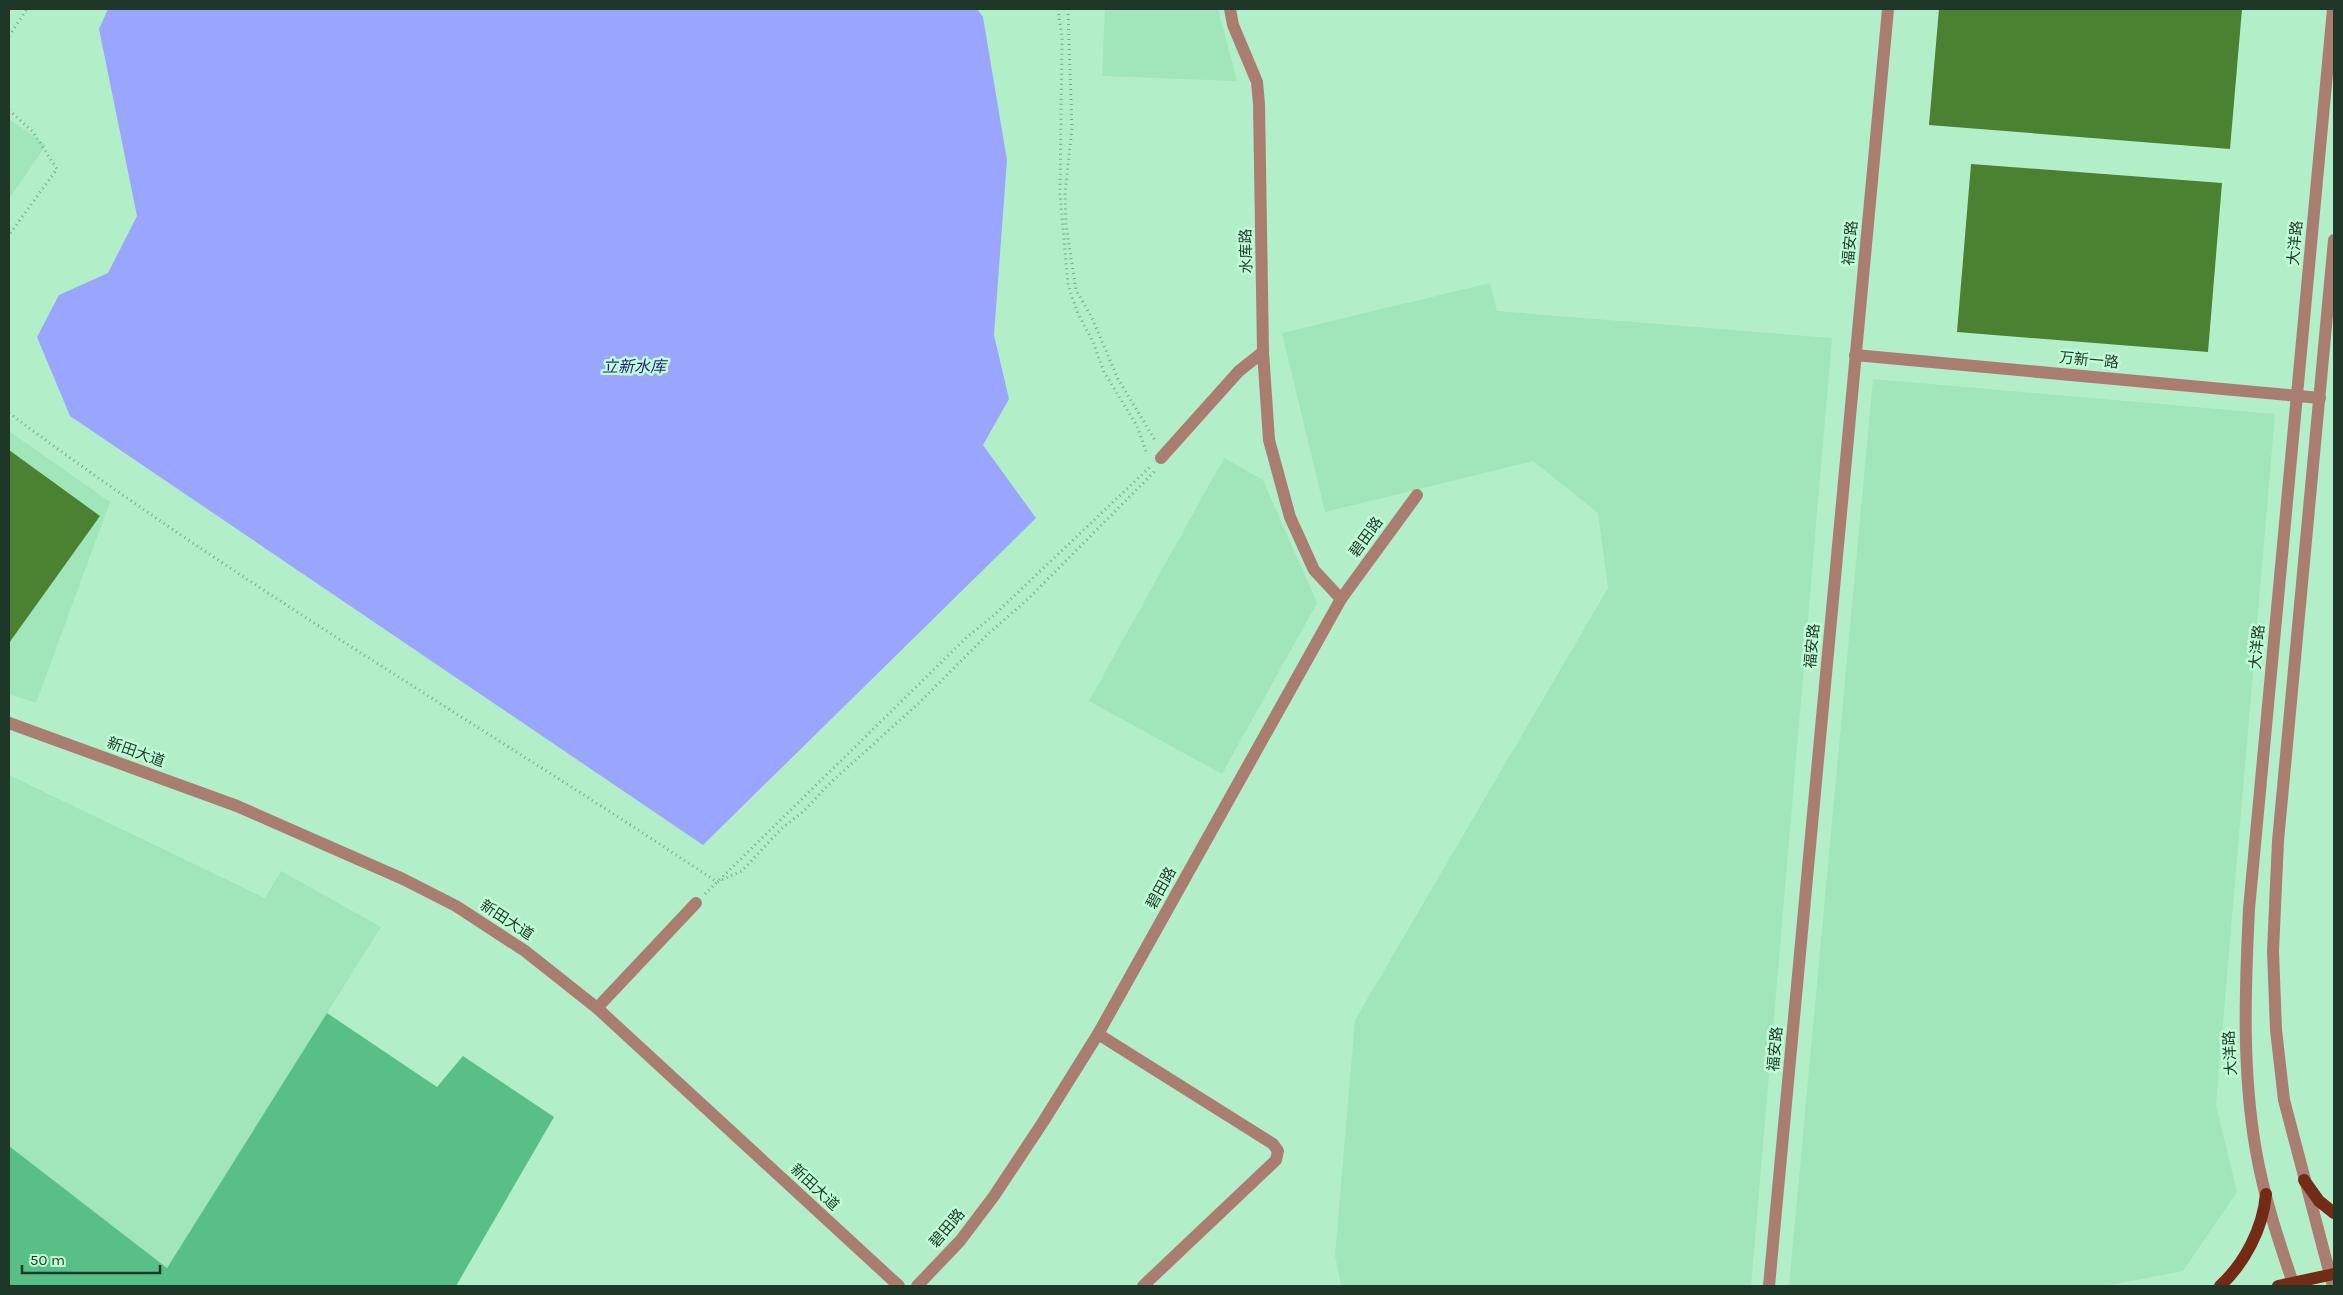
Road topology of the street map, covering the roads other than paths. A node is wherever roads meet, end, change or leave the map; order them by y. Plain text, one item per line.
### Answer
1 (1230, 9) edge
2 (1888, 9) edge
3 (2333, 9) edge
4 (2334, 240) edge
5 (1263, 352) junction
6 (1855, 355) junction
7 (2297, 396) junction
8 (2320, 398) junction
9 (1157, 461) road end
10 (1417, 495) dead end
11 (1341, 598) junction
12 (9, 723) edge
13 (696, 903) road end
14 (597, 1008) junction
15 (1098, 1034) junction
16 (2304, 1180) junction
17 (2266, 1194) junction
18 (2334, 1213) edge
19 (2332, 1279) edge
20 (2293, 1285) edge
21 (899, 1286) edge
22 (917, 1286) edge
23 (1143, 1286) edge
24 (1770, 1286) edge
25 (2220, 1286) edge
26 (2278, 1286) edge

1 - 5 street, 水库路
2 - 6 street, 福安路
3 - 7 street, 大洋路
4 - 8 street
5 - 9 street
5 - 11 street, 水库路
6 - 7 street, 万新一路
6 - 24 street, 福安路
7 - 8 street, 万新一路
7 - 17 street, 大洋路
8 - 16 street
10 - 11 street, 碧田路
11 - 15 street, 碧田路
12 - 14 street, 新田大道
13 - 14 street
14 - 21 street, 新田大道
15 - 22 street, 碧田路
15 - 23 street
16 - 18 main road
16 - 19 street
17 - 20 street, 大洋路
17 - 25 main road
19 - 20 main road
20 - 26 main road

